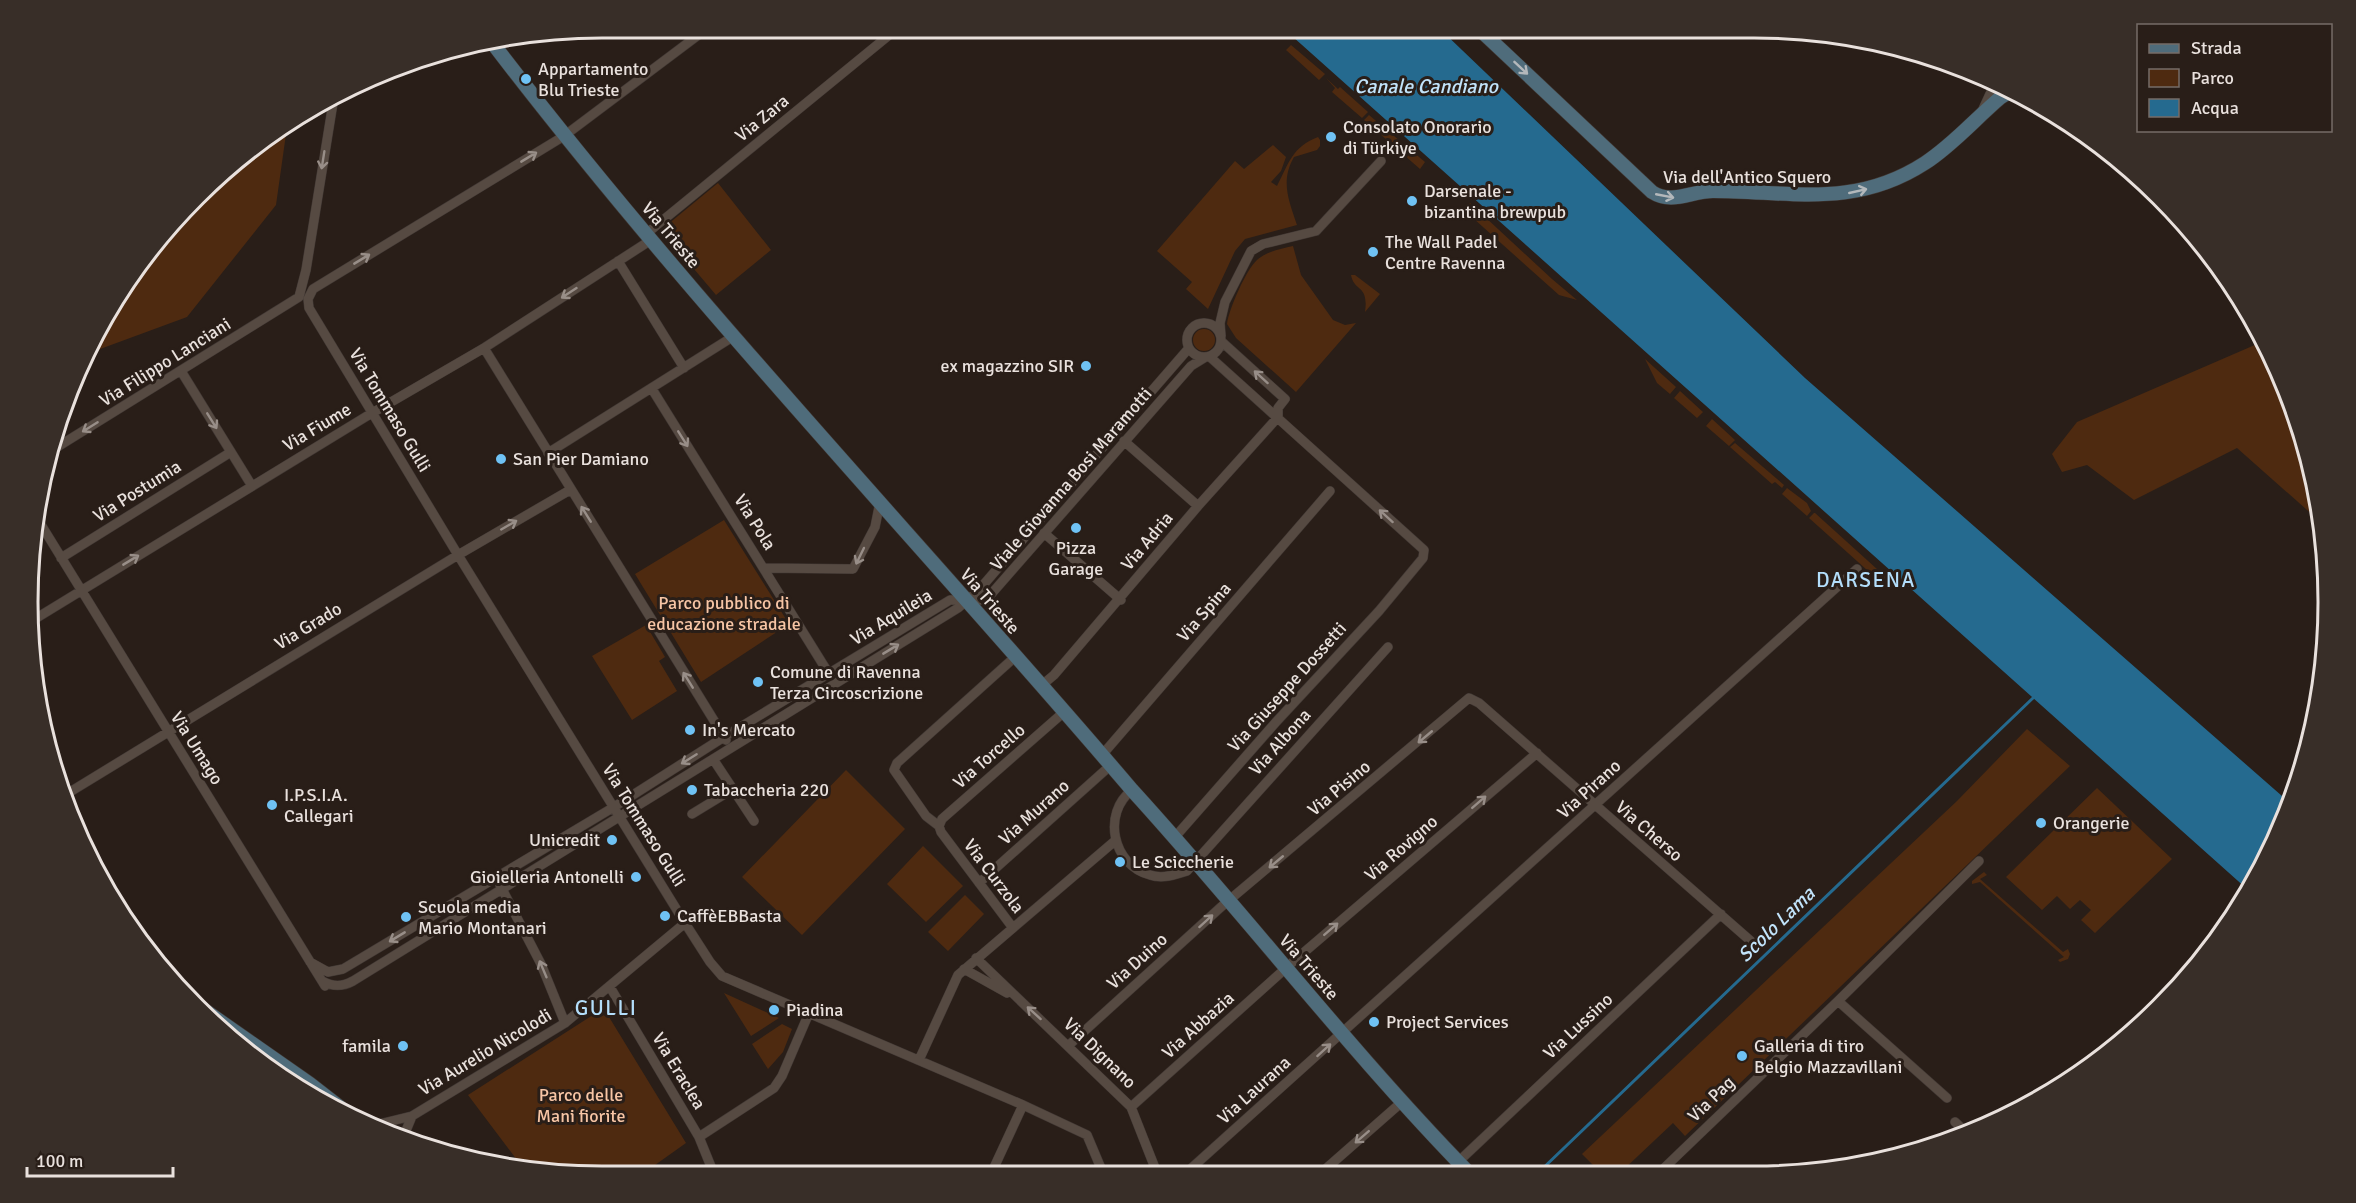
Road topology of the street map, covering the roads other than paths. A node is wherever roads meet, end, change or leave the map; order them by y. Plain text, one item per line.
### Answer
1 (694, 38) edge
2 (886, 38) edge
3 (1489, 38) edge
4 (496, 47) edge
5 (1992, 90) edge
6 (2003, 96) edge
7 (333, 106) edge
8 (1979, 116) junction
9 (564, 136) junction
10 (1381, 161) dead end
11 (648, 237) junction
12 (618, 261) junction
13 (306, 270) junction
14 (328, 279) junction
15 (298, 298) junction
16 (1225, 302) junction
17 (311, 314) junction
18 (1204, 323) junction
19 (734, 336) junction
20 (1221, 338) junction
21 (484, 348) junction
22 (1189, 348) junction
23 (1207, 357) junction
24 (684, 368) junction
25 (181, 371) junction
26 (652, 389) junction
27 (373, 412) junction
28 (1278, 417) junction
29 (1124, 441) junction
30 (60, 445) edge
31 (231, 452) junction
32 (548, 453) junction
33 (252, 486) junction
34 (570, 489) junction
35 (1330, 492) dead end
36 (880, 502) junction
37 (1198, 507) junction
38 (42, 527) edge
39 (1044, 533) junction
40 (458, 555) junction
41 (61, 558) junction
42 (765, 568) junction
43 (1857, 569) dead end
44 (81, 591) junction
45 (1121, 600) junction
46 (967, 602) junction
47 (38, 617) edge
48 (1388, 647) dead end
49 (1015, 657) junction
50 (829, 674) junction
51 (1042, 685) junction
52 (1469, 699) joint
53 (1065, 712) junction
54 (167, 731) junction
55 (724, 737) junction
56 (730, 748) junction
57 (1537, 753) junction
58 (713, 759) junction
59 (1107, 760) junction
60 (733, 789) junction
61 (1132, 790) junction
62 (70, 791) edge
63 (1595, 806) junction
64 (614, 807) junction
65 (692, 814) dead end
66 (620, 817) junction
67 (754, 821) dead end
68 (939, 826) junction
69 (1175, 837) junction
70 (1116, 840) junction
71 (1197, 861) junction
72 (1979, 861) dead end
73 (496, 878) junction
74 (979, 883) junction
75 (502, 890) junction
76 (1228, 902) junction
77 (1721, 914) junction
78 (685, 923) junction
79 (1016, 926) junction
80 (1753, 943) dead end
81 (976, 958) junction
82 (310, 962) junction
83 (1287, 968) junction
84 (964, 969) junction
85 (322, 981) junction
86 (610, 987) junction
87 (328, 990) dead end
88 (1020, 1000) junction
89 (1838, 1001) junction
90 (809, 1013) junction
91 (565, 1023) junction
92 (1343, 1032) junction
93 (251, 1043) edge
94 (1069, 1045) junction
95 (919, 1060) junction
96 (311, 1085) edge
97 (1947, 1098) dead end
98 (1403, 1101) junction
99 (1023, 1105) junction
100 (1131, 1107) junction
101 (412, 1116) junction
102 (1955, 1122) dead end
103 (385, 1123) edge
104 (1960, 1127) edge
105 (406, 1131) edge
106 (699, 1137) junction
107 (711, 1166) edge
108 (994, 1166) edge
109 (1100, 1166) edge
110 (1154, 1166) edge
111 (1194, 1166) edge
112 (1329, 1166) edge
113 (1459, 1166) edge
114 (1463, 1166) edge
115 (1666, 1166) edge

1 - 9 street
2 - 11 street, Via Zara
3 -> 8 street, Via dell'Antico Squero
4 - 9 street, Via Trieste
5 - 8 street
6 - 8 street, Via dell'Antico Squero
7 -> 13 street
9 - 11 street, Via Trieste
14 -> 9 street
10 - 16 street
11 - 12 street, Via Fiume
11 - 19 street, Via Trieste
12 -> 21 street, Via Fiume
12 - 24 street
13 - 14 street
13 - 15 street
14 - 17 street
15 - 17 street, Via Tommaso Gulli
15 - 25 street, Via Filippo Lanciani
16 - 18 street
16 - 20 street
17 - 27 street, Via Tommaso Gulli
18 - 20 street
18 - 22 street
19 - 24 street
19 - 36 street, Via Trieste
20 - 23 street
28 -> 20 street
21 - 27 street, Via Fiume
21 - 32 street
22 - 23 street
22 - 46 street, Viale Giovanna Bosi Maramotti
23 - 28 street
23 - 29 street, Viale Giovanna Bosi Maramotti
24 - 26 street
25 -> 30 street, Via Filippo Lanciani
25 -> 31 street
26 - 32 street
26 -> 42 street, Via Pola
27 - 33 street, Via Fiume
27 - 40 street, Via Tommaso Gulli
28 - 37 street, Via Adria
69 -> 28 street, Via Giuseppe Dossetti
29 - 37 street
29 - 39 street, Viale Giovanna Bosi Maramotti
31 - 33 street
31 - 41 street, Via Postumia
32 - 34 street
44 -> 33 street, Via Fiume
40 -> 34 street, Via Grado
55 -> 34 street
35 - 59 street, Via Spina
36 -> 42 street
36 - 46 street, Via Trieste
37 - 45 street, Via Adria
38 - 41 street, Via Umago
39 - 45 street
39 - 46 street, Viale Giovanna Bosi Maramotti
40 - 54 street, Via Grado
40 - 64 street, Via Tommaso Gulli
41 - 44 street, Via Umago
42 - 50 street, Via Pola
43 - 63 street, Via Pirano
44 - 47 street, Via Fiume
44 - 54 street, Via Umago
45 - 51 street, Via Adria
46 - 49 street, Via Trieste
46 - 50 street, Via Aquileia
56 -> 46 street, Via Aquileia
48 - 71 street, Via Albona
49 - 51 street, Via Trieste
49 - 68 street, Via Curzola
50 - 55 street, Via Aquileia
51 - 53 street, Via Trieste
52 - 57 street, Via Cherso
52 -> 76 street, Via Pisino
53 - 59 street, Via Trieste
53 - 68 street, Via Torcello
54 - 62 street, Via Grado
54 - 82 street, Via Umago
55 - 56 street
55 -> 64 street, Via Aquileia
56 - 58 street, Via Aquileia
57 - 63 street, Via Cherso
83 -> 57 street, Via Rovigno
58 - 60 street
58 - 66 street, Via Aquileia
59 - 61 street, Via Trieste
59 - 74 street, Via Murano
60 - 65 street
60 - 67 street
61 - 69 street, Via Trieste
61 - 70 street
63 - 77 street, Via Cherso
63 - 92 street, Via Pirano
64 - 66 street, Via Tommaso Gulli
64 - 73 street, Via Aquileia
66 - 75 street, Via Aquileia
66 - 78 street, Via Tommaso Gulli
68 - 74 street, Via Curzola
69 - 71 street, Via Trieste
70 - 71 street, Via Albona
70 - 79 street
71 - 76 street, Via Trieste
72 - 89 street, Via Pag
73 - 75 street
73 -> 82 street, Via Aquileia
74 - 79 street, Via Curzola
75 - 85 street, Via Aquileia
91 -> 75 street
76 - 83 street, Via Trieste
94 -> 76 street, Via Duino
77 - 80 street, Via Cherso
77 - 114 street, Via Lussino
78 - 86 street, Via Aurelio Nicolodi
78 - 90 street, Via Tommaso Gulli
79 - 81 street, Via Curzola
81 - 84 street, Via Curzola
81 - 88 street, Via Dignano
82 - 85 street, Via Umago
83 - 92 street, Via Trieste
83 - 100 street, Via Abbazia
84 - 88 street, Via Dignano
84 - 95 street, Via Curzola
85 - 87 street, Via Umago
86 - 91 street, Via Aurelio Nicolodi
86 - 106 street, Via Eraclea
94 -> 88 street, Via Dignano
89 - 97 street
89 - 115 street, Via Pag
90 - 95 street, Via Tommaso Gulli
90 - 106 street
91 - 101 street, Via Aurelio Nicolodi
92 - 98 street, Via Trieste
111 -> 92 street, Via Laurana
93 - 96 street
94 - 100 street, Via Dignano
95 - 99 street, Via Tommaso Gulli
98 -> 112 street
98 - 113 street, Via Trieste
99 - 108 street
99 - 109 street, Via Tommaso Gulli
100 - 110 street, Via Dignano
101 - 103 street, Via Aurelio Nicolodi
101 - 105 street, Via Aurelio Nicolodi
102 - 104 street
106 - 107 street, Via Eraclea

